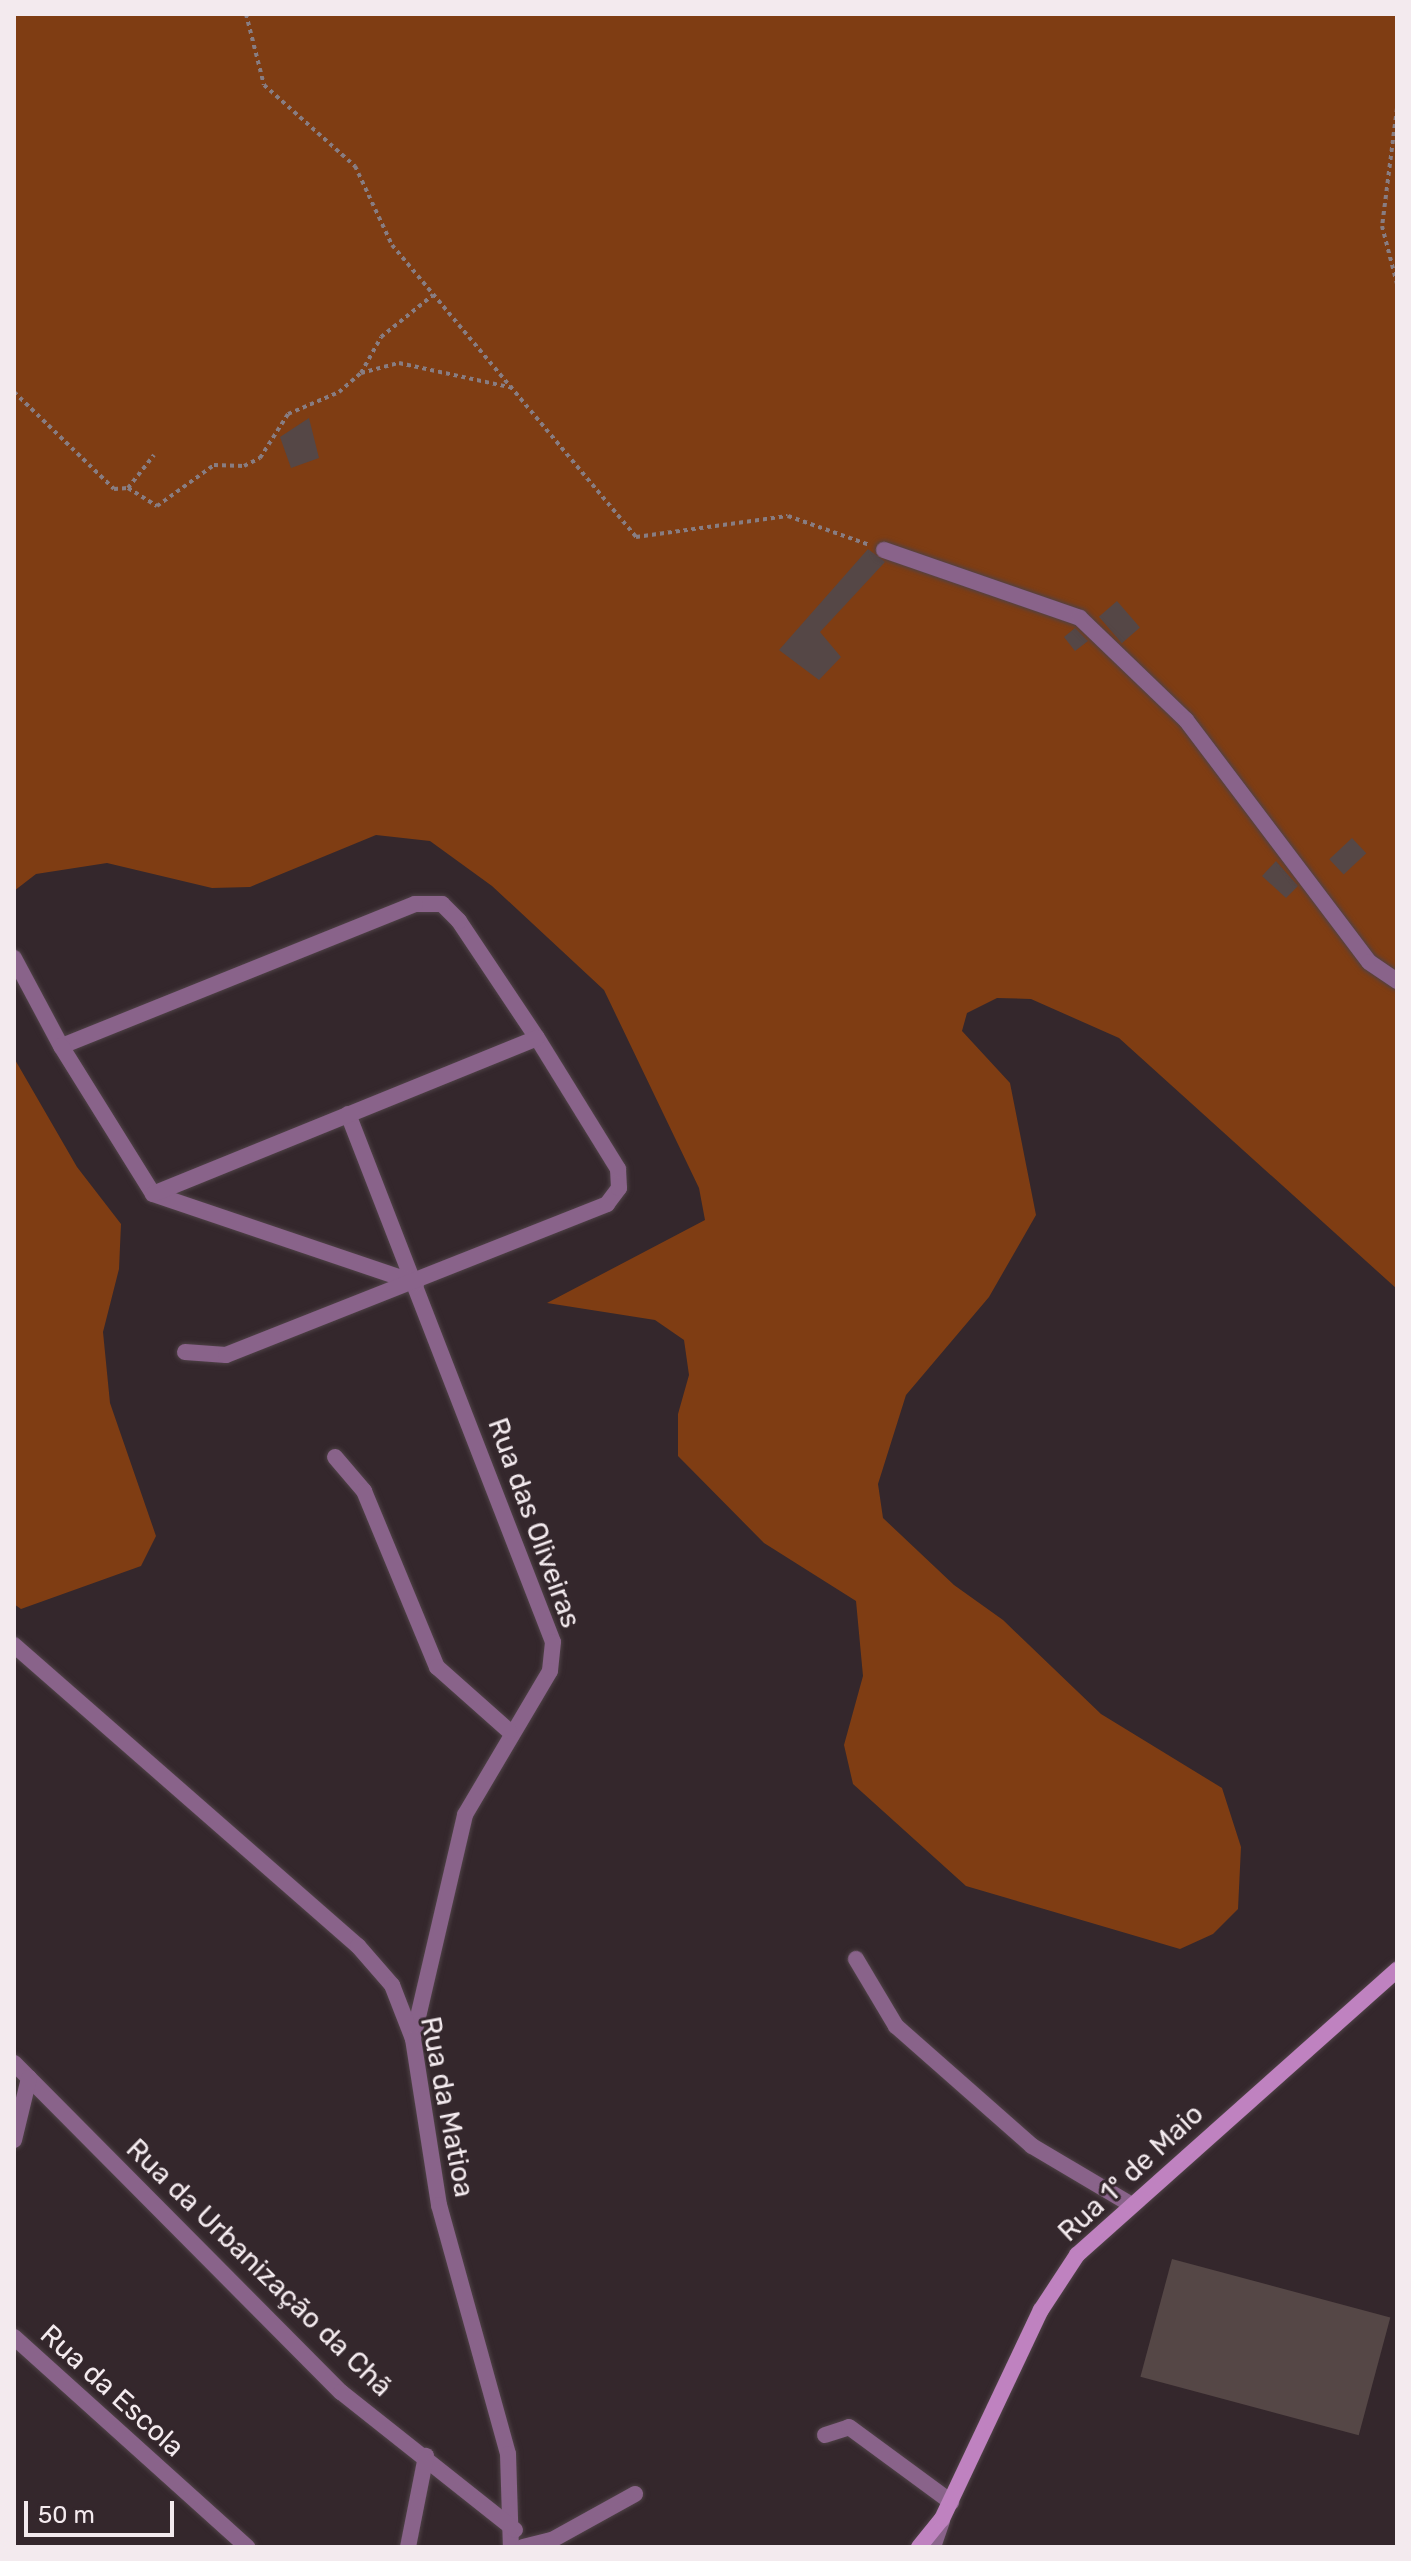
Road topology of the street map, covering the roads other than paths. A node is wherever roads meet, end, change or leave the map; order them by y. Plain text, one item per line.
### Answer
1 (884, 550) road end
2 (14, 958) edge
3 (1397, 981) edge
4 (537, 1038) junction
5 (61, 1046) junction
6 (348, 1114) junction
7 (153, 1194) junction
8 (416, 1283) junction
9 (185, 1352) dead end
10 (335, 1457) dead end
11 (14, 1645) edge
12 (509, 1731) junction
13 (856, 1959) dead end
14 (1397, 1970) edge
15 (413, 2039) junction
16 (14, 2063) edge
17 (29, 2078) junction
18 (14, 2140) edge
19 (1130, 2204) junction
20 (14, 2337) edge
21 (825, 2435) dead end
22 (426, 2456) junction
23 (635, 2494) dead end
24 (951, 2502) junction
25 (942, 2519) junction
26 (513, 2539) edge
27 (247, 2547) edge
28 (408, 2547) edge
29 (523, 2547) edge
30 (919, 2547) edge
31 (933, 2547) edge

1 - 3 street
2 - 5 street
4 - 5 street
4 - 6 street
4 - 8 street
5 - 7 street
6 - 7 street
6 - 8 street, Rua das Oliveiras
7 - 8 street
8 - 9 street
8 - 12 street, Rua das Oliveiras
10 - 12 street
11 - 15 street, Rua da Matioa
12 - 15 street, Rua das Oliveiras
13 - 19 street
14 - 19 street, Rua 1º de Maio
15 - 26 street, Rua da Matioa
16 - 17 street, Rua da Urbanização da Chã
17 - 18 street
17 - 22 street, Rua da Urbanização da Chã
19 - 24 street, Rua 1º de Maio
20 - 27 street, Rua da Escola
21 - 24 street
22 - 26 street, Rua da Urbanização da Chã
22 - 28 street
23 - 29 street
24 - 25 street, Rua 1º de Maio
25 - 30 street, Rua 1º de Maio
25 - 31 street

